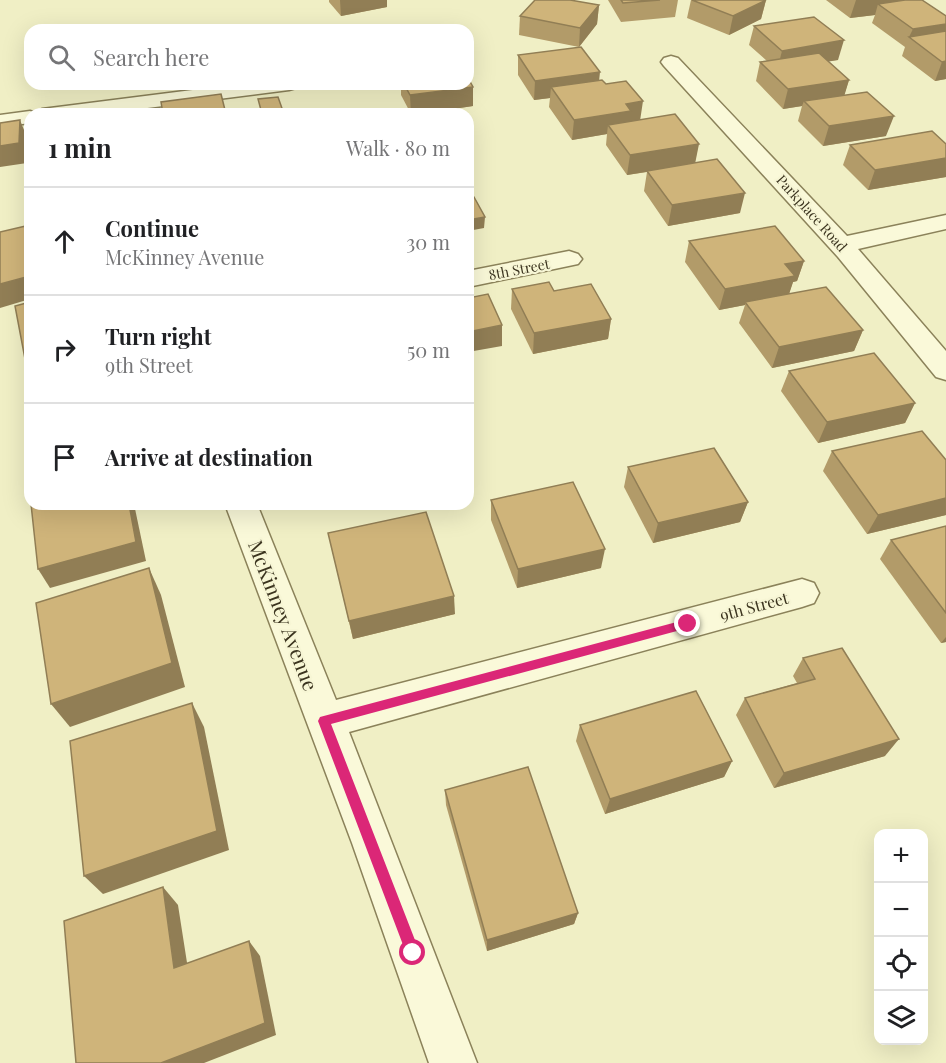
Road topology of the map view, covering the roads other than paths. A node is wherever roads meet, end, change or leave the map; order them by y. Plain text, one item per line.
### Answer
1 (671, 62) dead end
2 (245, 90) edge
3 (113, 108) edge
4 (24, 118) edge
5 (0, 121) edge
6 (946, 222) edge
7 (841, 245) junction
8 (569, 259) dead end
9 (474, 278) edge
10 (946, 370) edge
11 (243, 510) edge
12 (802, 593) dead end
13 (324, 721) junction
14 (453, 1063) edge

1 - 7 street, Parkplace Road
2 - 3 street
4 - 5 street
6 - 7 street
7 - 10 street, Parkplace Road
8 - 9 street, 8th Street
11 - 13 street, McKinney Avenue
12 - 13 street, 9th Street
13 - 14 street, McKinney Avenue

